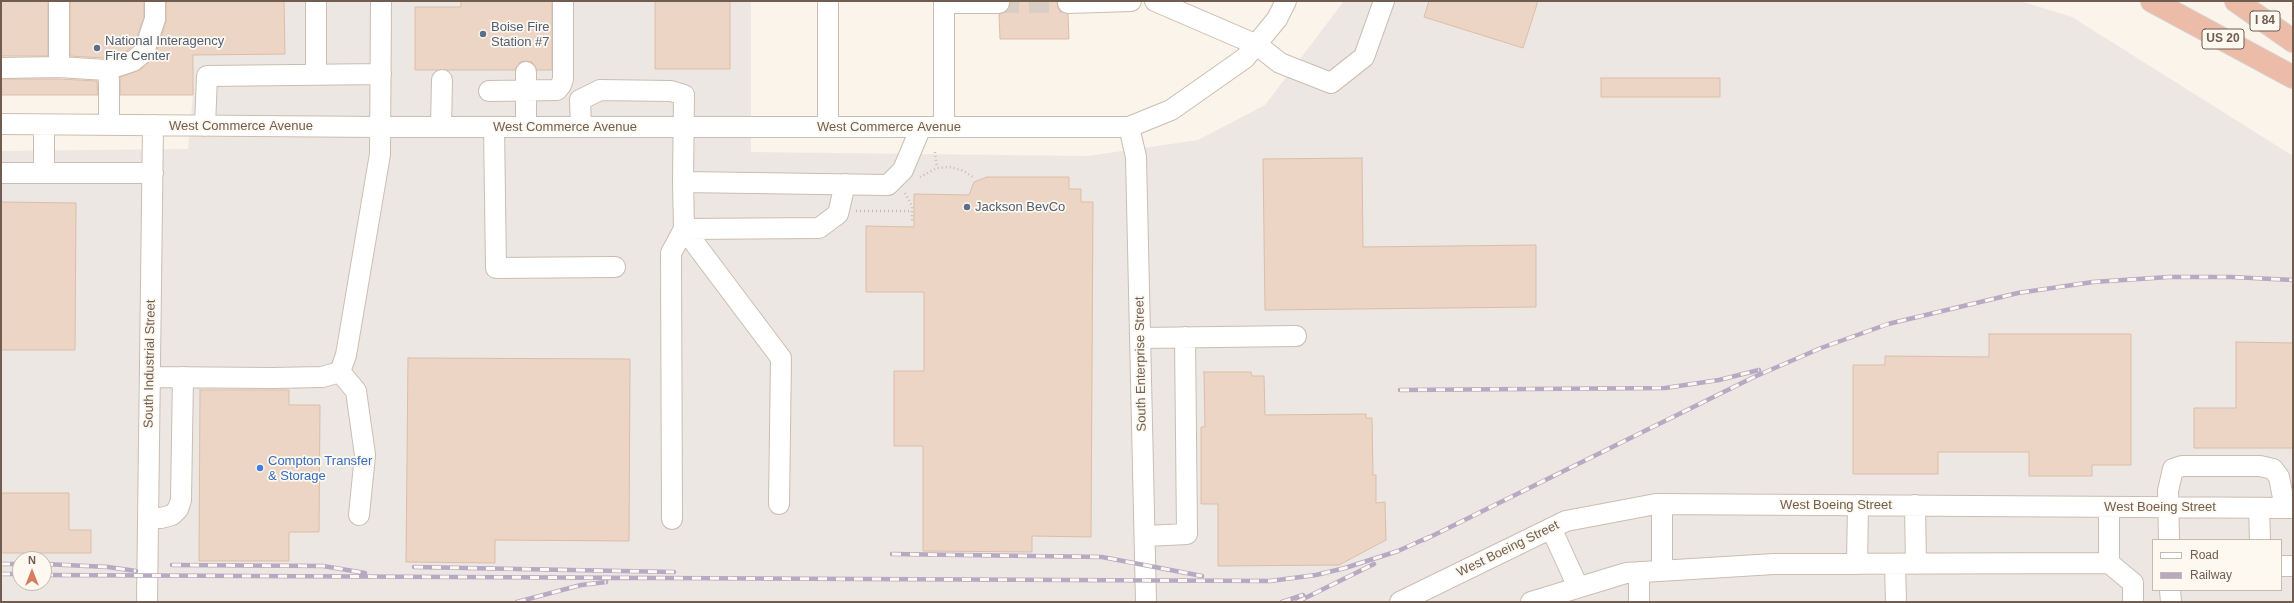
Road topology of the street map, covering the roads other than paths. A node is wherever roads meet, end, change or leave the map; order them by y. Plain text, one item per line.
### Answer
1 (60, 1) edge
2 (155, 1) edge
3 (316, 1) edge
4 (380, 1) edge
5 (563, 1) edge
6 (828, 1) edge
7 (1131, 1) edge
8 (1155, 1) edge
9 (1286, 1) edge
10 (1384, 1) edge
11 (2152, 1) edge
12 (2236, 1) edge
13 (944, 2) edge
14 (999, 3) dead end
15 (1068, 3) dead end
16 (2293, 40) edge
17 (1257, 45) junction
18 (59, 67) junction
19 (1, 68) edge
20 (106, 70) junction
21 (316, 74) junction
22 (381, 74) junction
23 (2293, 77) edge
24 (442, 80) dead end
25 (526, 81) junction
26 (489, 90) dead end
27 (1, 124) edge
28 (44, 125) junction
29 (109, 125) junction
30 (153, 126) junction
31 (205, 126) junction
32 (828, 126) junction
33 (381, 127) junction
34 (441, 127) junction
35 (494, 127) junction
36 (526, 127) junction
37 (581, 127) junction
38 (683, 127) junction
39 (921, 127) junction
40 (944, 127) junction
41 (1129, 127) junction
42 (1, 172) edge
43 (44, 172) junction
44 (153, 173) junction
45 (683, 182) junction
46 (845, 184) junction
47 (684, 229) junction
48 (615, 267) dead end
49 (1296, 336) dead end
50 (1185, 337) junction
51 (1140, 338) junction
52 (340, 372) junction
53 (150, 377) junction
54 (183, 377) junction
55 (779, 504) dead end
56 (1662, 504) junction
57 (1858, 505) junction
58 (1915, 505) junction
59 (2109, 507) junction
60 (2168, 507) junction
61 (2259, 508) junction
62 (2289, 508) edge
63 (359, 515) dead end
64 (148, 518) junction
65 (672, 519) dead end
66 (1551, 528) junction
67 (1145, 536) junction
68 (2169, 539) edge
69 (2260, 539) edge
70 (2109, 563) junction
71 (1857, 564) junction
72 (1895, 564) junction
73 (1916, 564) junction
74 (2282, 566) edge
75 (2293, 566) edge
76 (1662, 570) junction
77 (1639, 572) junction
78 (1578, 588) junction
79 (2170, 591) edge
80 (1433, 595) edge
81 (147, 602) edge
82 (1146, 602) edge
83 (1400, 602) edge
84 (1531, 602) edge
85 (1639, 602) edge
86 (1896, 602) edge
87 (2133, 602) edge
88 (2171, 602) edge

1 - 18 street
2 - 20 street
3 - 21 street
4 - 22 street
5 - 25 street
6 - 32 street
7 - 15 street
8 - 17 street
9 - 17 street
10 - 17 street
11 - 23 highway, US 20
12 - 16 highway, I 84
13 - 14 street
13 - 40 street
17 - 41 street
18 - 19 street
18 - 20 street
20 - 29 street
21 - 22 street
21 - 31 street
22 - 33 street
24 - 34 street
25 - 26 street
25 - 36 street
27 - 28 street, West Commerce Avenue
28 - 29 street, West Commerce Avenue
28 - 43 street
29 - 30 street, West Commerce Avenue
30 - 31 street, West Commerce Avenue
30 - 44 street, South Industrial Street
31 - 33 street, West Commerce Avenue
32 - 38 street, West Commerce Avenue
32 - 39 street, West Commerce Avenue
33 - 34 street, West Commerce Avenue
33 - 52 street
34 - 35 street, West Commerce Avenue
35 - 36 street, West Commerce Avenue
35 - 48 street
36 - 37 street, West Commerce Avenue
37 - 38 street, West Commerce Avenue
37 - 38 street
38 - 45 street
39 - 40 street, West Commerce Avenue
39 - 46 street
40 - 41 street, West Commerce Avenue
41 - 51 street, South Enterprise Street
42 - 43 street
43 - 44 street
44 - 53 street, South Industrial Street
45 - 46 street
45 - 47 street
46 - 47 street
47 - 55 street
47 - 65 street
49 - 50 street
50 - 51 street
50 - 67 street
51 - 67 street, South Enterprise Street
52 - 54 street
52 - 63 street
53 - 54 street
53 - 64 street, South Industrial Street
54 - 64 street
56 - 57 street, West Boeing Street
56 - 66 street, West Boeing Street
56 - 76 street
57 - 58 street, West Boeing Street
57 - 71 street
58 - 59 street, West Boeing Street
58 - 73 street
59 - 60 street, West Boeing Street
59 - 70 street
60 - 61 street, West Boeing Street
60 - 62 street
60 - 68 street
61 - 62 street, West Boeing Street
61 - 69 street
64 - 81 street, South Industrial Street
66 - 78 street
66 - 80 street, West Boeing Street
67 - 82 street, South Enterprise Street
70 - 73 street
70 - 87 street
71 - 72 street
71 - 76 street
72 - 73 street
72 - 86 street
74 - 75 street
76 - 77 street
77 - 78 street
77 - 85 street
78 - 84 street
79 - 88 street
80 - 83 street, West Boeing Street

